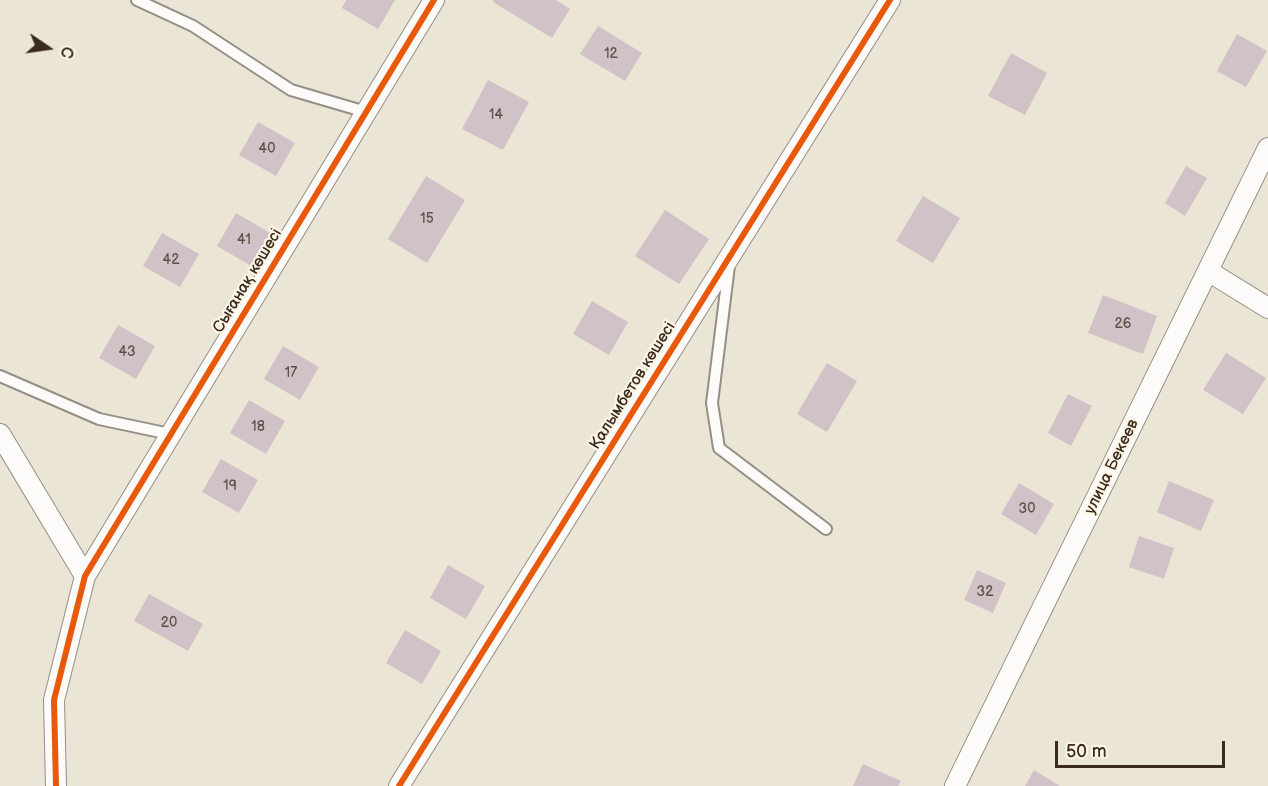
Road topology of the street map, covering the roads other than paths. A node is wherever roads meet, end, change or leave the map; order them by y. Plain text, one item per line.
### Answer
1 (137, 0) edge
2 (434, 0) edge
3 (890, 0) edge
4 (366, 112) junction
5 (1268, 148) edge
6 (730, 257) junction
7 (1208, 271) junction
8 (1268, 308) edge
9 (0, 376) edge
10 (0, 434) edge
11 (170, 435) junction
12 (826, 529) dead end
13 (85, 576) junction
14 (56, 786) edge
15 (399, 786) edge
16 (955, 786) edge

1 - 4 lane
2 - 4 street, Сығанақ көшесі
3 - 6 street, Қалымбетов көшесі
4 - 11 street, Сығанақ көшесі
5 - 7 street, улица Бекеев
6 - 12 lane
6 - 15 street, Қалымбетов көшесі
7 - 8 street
7 - 16 street, улица Бекеев
9 - 11 lane
10 - 13 street
11 - 13 street, Сығанақ көшесі
13 - 14 street, Сығанақ көшесі

